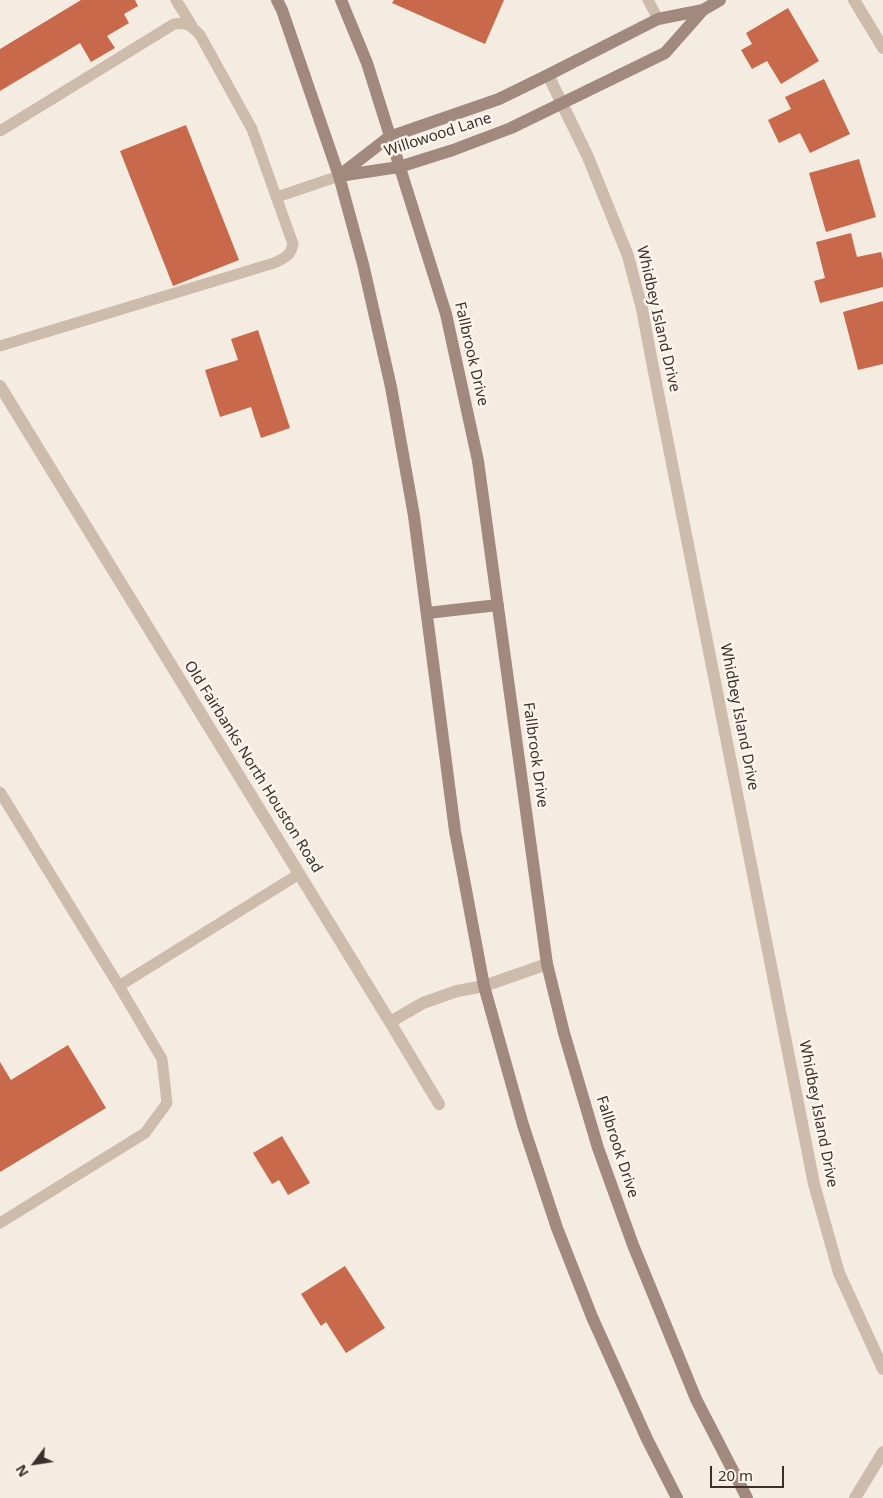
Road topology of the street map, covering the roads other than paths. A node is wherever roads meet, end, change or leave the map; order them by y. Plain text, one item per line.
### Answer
1 (176, 0) edge
2 (277, 0) edge
3 (341, 0) edge
4 (648, 0) edge
5 (720, 0) edge
6 (854, 0) edge
7 (703, 10) junction
8 (658, 18) junction
9 (192, 26) junction
10 (883, 48) edge
11 (548, 76) junction
12 (563, 104) junction
13 (0, 131) edge
14 (389, 137) junction
15 (399, 167) junction
16 (339, 176) junction
17 (277, 197) junction
18 (0, 346) edge
19 (0, 386) edge
20 (498, 605) junction
21 (427, 613) junction
22 (0, 792) edge
23 (299, 874) junction
24 (547, 964) junction
25 (119, 986) junction
26 (484, 986) junction
27 (390, 1022) junction
28 (439, 1104) dead end
29 (0, 1223) edge
30 (883, 1369) edge
31 (883, 1452) edge
32 (677, 1498) edge
33 (747, 1498) edge
34 (855, 1498) edge

1 - 9 lane
2 - 16 main road
3 - 14 main road, Fallbrook Drive
4 - 8 lane
5 - 7 main road, Willowood Lane
6 - 10 street
7 - 8 main road, Willowood Lane
7 - 12 main road, Willowood Lane
8 - 11 main road, Willowood Lane
9 - 13 lane
9 - 17 lane
11 - 12 street, Whidbey Island Drive
11 - 14 main road, Willowood Lane
12 - 15 main road, Willowood Lane
12 - 30 street, Whidbey Island Drive
14 - 15 main road, Fallbrook Drive
14 - 16 main road, Willowood Lane
15 - 16 main road, Willowood Lane
15 - 20 main road, Fallbrook Drive
16 - 17 lane
16 - 21 main road
17 - 18 lane
19 - 23 street, Old Fairbanks North Houston Road
20 - 21 main road
20 - 24 main road, Fallbrook Drive
21 - 26 main road
22 - 25 lane
23 - 25 lane
23 - 27 street, Old Fairbanks North Houston Road
24 - 26 street
24 - 33 main road, Fallbrook Drive
25 - 29 lane
26 - 27 street
26 - 32 main road
27 - 28 street, Old Fairbanks North Houston Road
31 - 34 street

